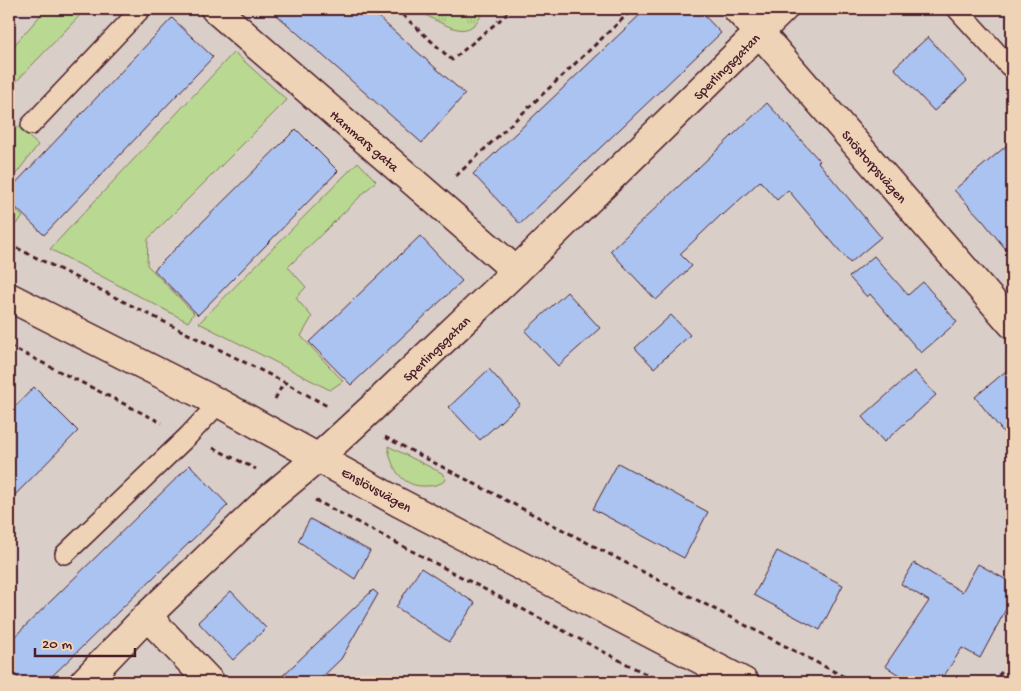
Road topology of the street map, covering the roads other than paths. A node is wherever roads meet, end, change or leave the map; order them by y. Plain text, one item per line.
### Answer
1 (141, 9) edge
2 (215, 9) edge
3 (737, 9) edge
4 (783, 9) edge
5 (957, 9) edge
6 (760, 33) junction
7 (1012, 63) edge
8 (31, 125) dead end
9 (516, 271) junction
10 (9, 298) edge
11 (1012, 324) edge
12 (219, 403) junction
13 (319, 457) junction
14 (65, 554) dead end
15 (147, 616) junction
16 (84, 682) edge
17 (210, 682) edge
18 (744, 682) edge

1 - 8 lane
2 - 9 main road, Hammars gata
3 - 6 main road, Snöstorpsvägen
4 - 6 main road, Sperlingsgatan
5 - 7 lane
6 - 9 main road, Sperlingsgatan
6 - 11 main road, Snöstorpsvägen
9 - 13 main road, Sperlingsgatan
10 - 12 main road, Enslövsvägen
12 - 13 main road, Enslövsvägen
12 - 14 lane
13 - 15 main road, Sperlingsgatan
13 - 18 main road, Enslövsvägen
15 - 16 main road, Sperlingsgatan
15 - 17 main road

